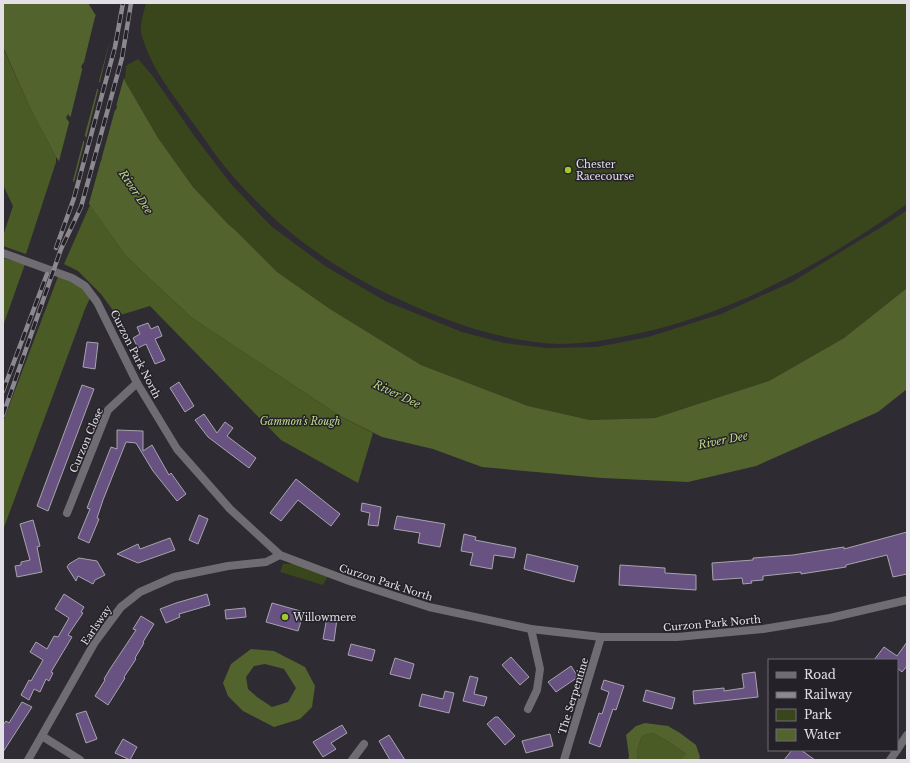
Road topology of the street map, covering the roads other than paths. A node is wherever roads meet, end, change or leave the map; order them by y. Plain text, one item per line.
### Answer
1 (4, 253) edge
2 (137, 383) junction
3 (67, 513) dead end
4 (280, 555) junction
5 (907, 600) edge
6 (532, 629) junction
7 (601, 637) junction
8 (528, 709) dead end
9 (907, 735) edge
10 (42, 736) junction
11 (364, 744) dead end
12 (898, 748) edge
13 (896, 751) edge
14 (28, 760) edge
15 (80, 760) edge
16 (354, 760) edge
17 (564, 760) edge
18 (890, 760) edge

1 - 2 street, Curzon Park North
2 - 3 street, Curzon Close
2 - 4 street, Curzon Park North
4 - 6 street, Curzon Park North
4 - 10 street, Earlsway
5 - 7 street, Curzon Park North
6 - 7 street, Curzon Park North
6 - 8 street
7 - 17 street, The Serpentine
9 - 12 street
10 - 14 street, Earlsway
10 - 15 street
11 - 16 street
13 - 18 street

